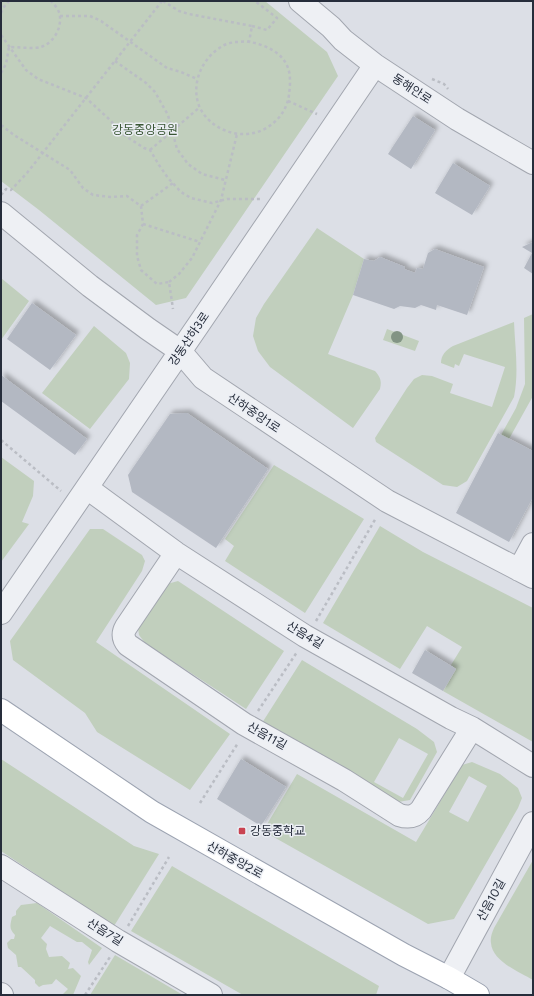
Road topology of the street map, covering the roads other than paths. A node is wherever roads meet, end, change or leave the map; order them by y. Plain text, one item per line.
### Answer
1 (300, 1) edge
2 (375, 65) junction
3 (533, 163) edge
4 (1, 213) edge
5 (180, 351) junction
6 (87, 488) junction
7 (533, 544) edge
8 (176, 553) junction
9 (526, 573) edge
10 (1, 613) edge
11 (1, 710) edge
12 (472, 728) junction
13 (533, 766) edge
14 (533, 823) edge
15 (1, 866) edge
16 (449, 978) junction
17 (211, 995) edge
18 (478, 995) edge

1 - 2 street, 동해안로
2 - 3 street, 동해안로
2 - 5 street, 강동산하3로
4 - 5 street, 산하중앙1로
5 - 6 street, 강동산하3로
5 - 9 street, 산하중앙1로
6 - 8 street, 산음4길
6 - 10 street, 강동산하3로
7 - 9 street
8 - 12 street, 산음4길
8 - 12 street, 산음11길
11 - 16 main road, 산하중앙2로
12 - 13 street, 산음4길
14 - 16 street, 산음10길
15 - 17 street, 산음7길
16 - 18 main road, 산하중앙2로

